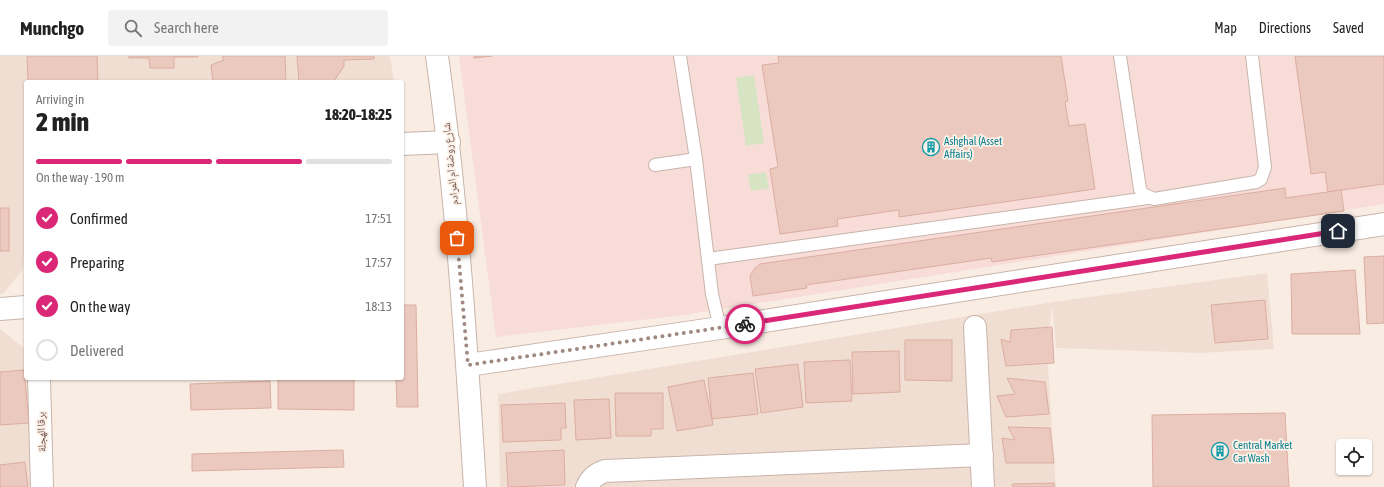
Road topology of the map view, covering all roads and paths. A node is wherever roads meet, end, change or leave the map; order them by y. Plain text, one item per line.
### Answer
1 (437, 56) edge
2 (680, 56) edge
3 (1120, 56) edge
4 (1252, 56) edge
5 (449, 142) junction
6 (404, 144) edge
7 (696, 159) junction
8 (655, 165) dead end
9 (1148, 198) junction
10 (1384, 224) edge
11 (708, 259) junction
12 (24, 307) edge
13 (0, 309) edge
14 (975, 327) dead end
15 (720, 328) junction
16 (468, 365) junction
17 (39, 380) edge
18 (982, 455) junction
19 (42, 487) edge
20 (475, 487) edge
21 (587, 487) edge
22 (983, 487) edge

1 - 5 street, شارع روضة ام المرادم
2 - 7 lane
3 - 9 lane
4 - 9 lane
5 - 6 street
5 - 16 street, شارع روضة ام المرادم
7 - 8 lane
7 - 11 lane
9 - 11 lane
10 - 15 street
11 - 15 lane
12 - 13 street
14 - 18 street
15 - 16 street
16 - 20 street, شارع روضة ام المرادم
17 - 19 street, برقا الهجلة
18 - 21 street
18 - 22 street

